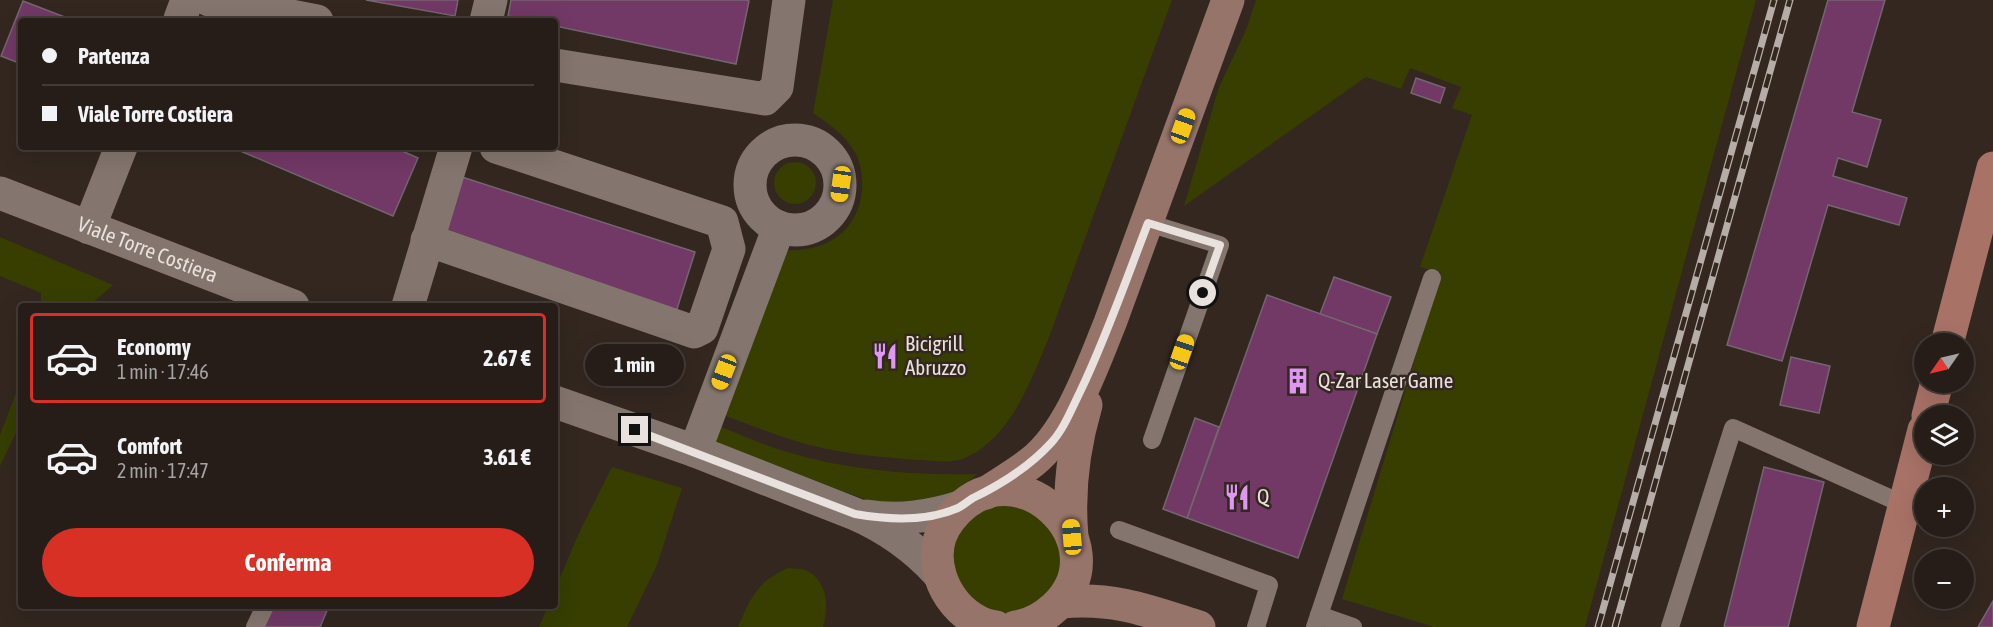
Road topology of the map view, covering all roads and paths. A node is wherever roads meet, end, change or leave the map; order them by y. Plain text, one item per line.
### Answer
1 (209, 0) edge
2 (491, 0) edge
3 (789, 0) edge
4 (1228, 0) edge
5 (302, 18) edge
6 (487, 18) edge
7 (558, 65) edge
8 (120, 150) edge
9 (455, 150) edge
10 (505, 150) edge
11 (1993, 168) edge
12 (0, 193) edge
13 (1148, 223) junction
14 (779, 227) dead end
15 (89, 228) junction
16 (427, 240) junction
17 (1432, 278) dead end
18 (284, 303) edge
19 (409, 303) edge
20 (1110, 323) junction
21 (1950, 333) edge
22 (558, 403) edge
23 (1152, 440) dead end
24 (695, 451) junction
25 (1915, 465) edge
26 (973, 500) junction
27 (1905, 505) junction
28 (855, 514) junction
29 (1119, 530) dead end
30 (1073, 543) junction
31 (938, 573) junction
32 (1061, 602) junction
33 (1133, 606) junction
34 (264, 609) edge
35 (963, 619) edge
36 (1317, 621) edge
37 (1184, 625) edge
38 (255, 627) edge
39 (1015, 627) edge
40 (1256, 627) edge
41 (1353, 627) edge
42 (1670, 627) edge
43 (1873, 627) edge

1 - 5 street
2 - 6 street
3 - 7 street
4 - 13 street
8 - 15 street
9 - 16 street
10 - 16 street
11 - 21 main road
12 - 15 street, Viale Torre Costiera
13 - 20 street
13 - 23 lane
14 - 24 street
15 - 18 street, Viale Torre Costiera
16 - 19 street
17 - 36 lane
20 - 26 street
20 - 30 street
22 - 24 street
24 - 28 street
25 - 27 main road
26 - 28 street
26 - 30 street
26 - 31 street
27 - 42 lane
27 - 43 main road
28 - 31 street
29 - 40 lane
30 - 32 street
30 - 33 street
31 - 35 street
32 - 33 street
32 - 39 street
33 - 37 street
34 - 38 lane
35 - 39 street
36 - 41 lane

